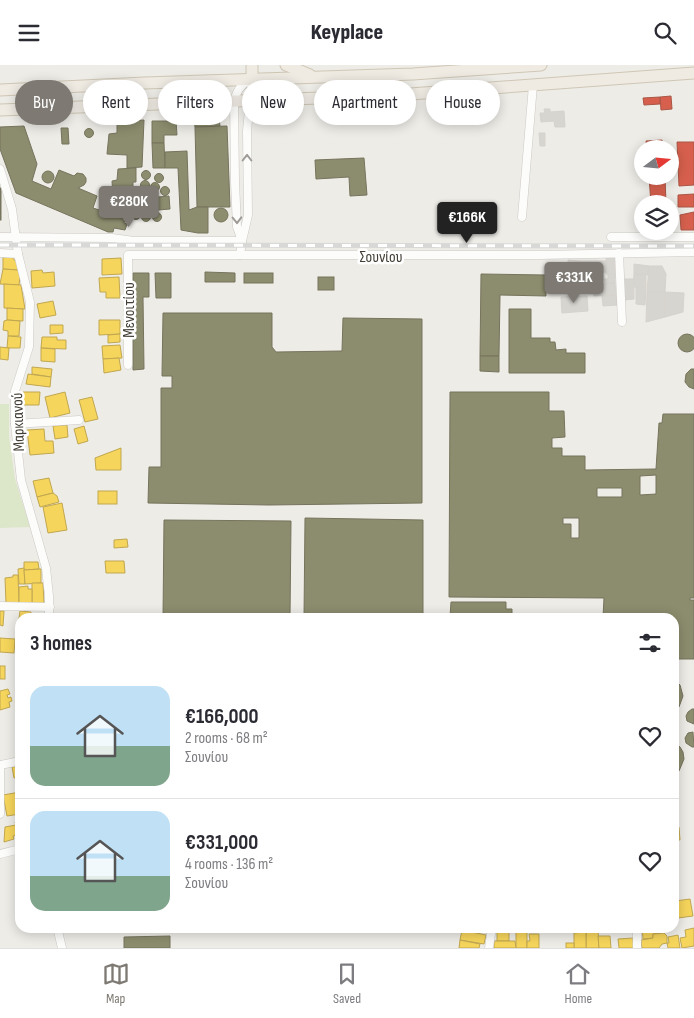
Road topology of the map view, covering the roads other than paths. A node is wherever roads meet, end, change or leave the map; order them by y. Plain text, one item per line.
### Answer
1 (252, 65) edge
2 (286, 65) edge
3 (541, 65) edge
4 (694, 73) edge
5 (316, 77) junction
6 (252, 79) junction
7 (533, 85) junction
8 (0, 90) edge
9 (304, 99) edge
10 (234, 101) junction
11 (242, 101) edge
12 (0, 110) edge
13 (248, 125) edge
14 (0, 169) edge
15 (235, 182) junction
16 (247, 182) junction
17 (522, 217) dead end
18 (0, 237) edge
19 (611, 237) dead end
20 (694, 237) edge
21 (16, 238) junction
22 (242, 241) junction
23 (694, 252) edge
24 (0, 253) edge
25 (619, 253) junction
26 (18, 254) junction
27 (128, 255) joint
28 (240, 255) junction
29 (622, 322) dead end
30 (128, 365) dead end
31 (79, 420) dead end
32 (15, 424) junction
33 (0, 606) edge
34 (50, 607) junction
35 (49, 613) edge
36 (15, 762) edge
37 (0, 765) edge
38 (0, 814) edge
39 (15, 850) edge
40 (0, 854) edge
41 (58, 933) edge
42 (491, 933) edge
43 (637, 933) edge
44 (62, 948) edge
45 (489, 948) edge
46 (637, 948) edge

1 - 6 main road
2 - 5 main road
3 - 5 main road
4 - 7 main road
5 - 6 main road
6 - 8 main road
6 - 10 street
7 - 9 main road
7 - 17 street
10 - 11 main road
10 - 12 main road
10 - 15 street
16 -> 13 street
14 - 21 street, Μαρκιανού
15 - 16 street
15 -> 22 street
16 - 22 street
18 - 21 street
19 - 20 street
21 - 22 street
21 - 26 street, Μαρκιανού
22 - 28 street
23 - 25 street, Σουνίου
24 - 26 street
25 - 28 street, Σουνίου
25 - 29 street
26 - 32 street, Μαρκιανού
27 - 28 street, Σουνίου
27 - 30 street, Μενοιτίου
31 - 32 street
32 - 34 street, Μαρκιανού
33 - 34 street
34 - 35 street, Μαρκιανού
36 - 37 street
37 - 38 street
39 - 40 street
41 - 44 street
42 - 45 street
43 - 46 street

